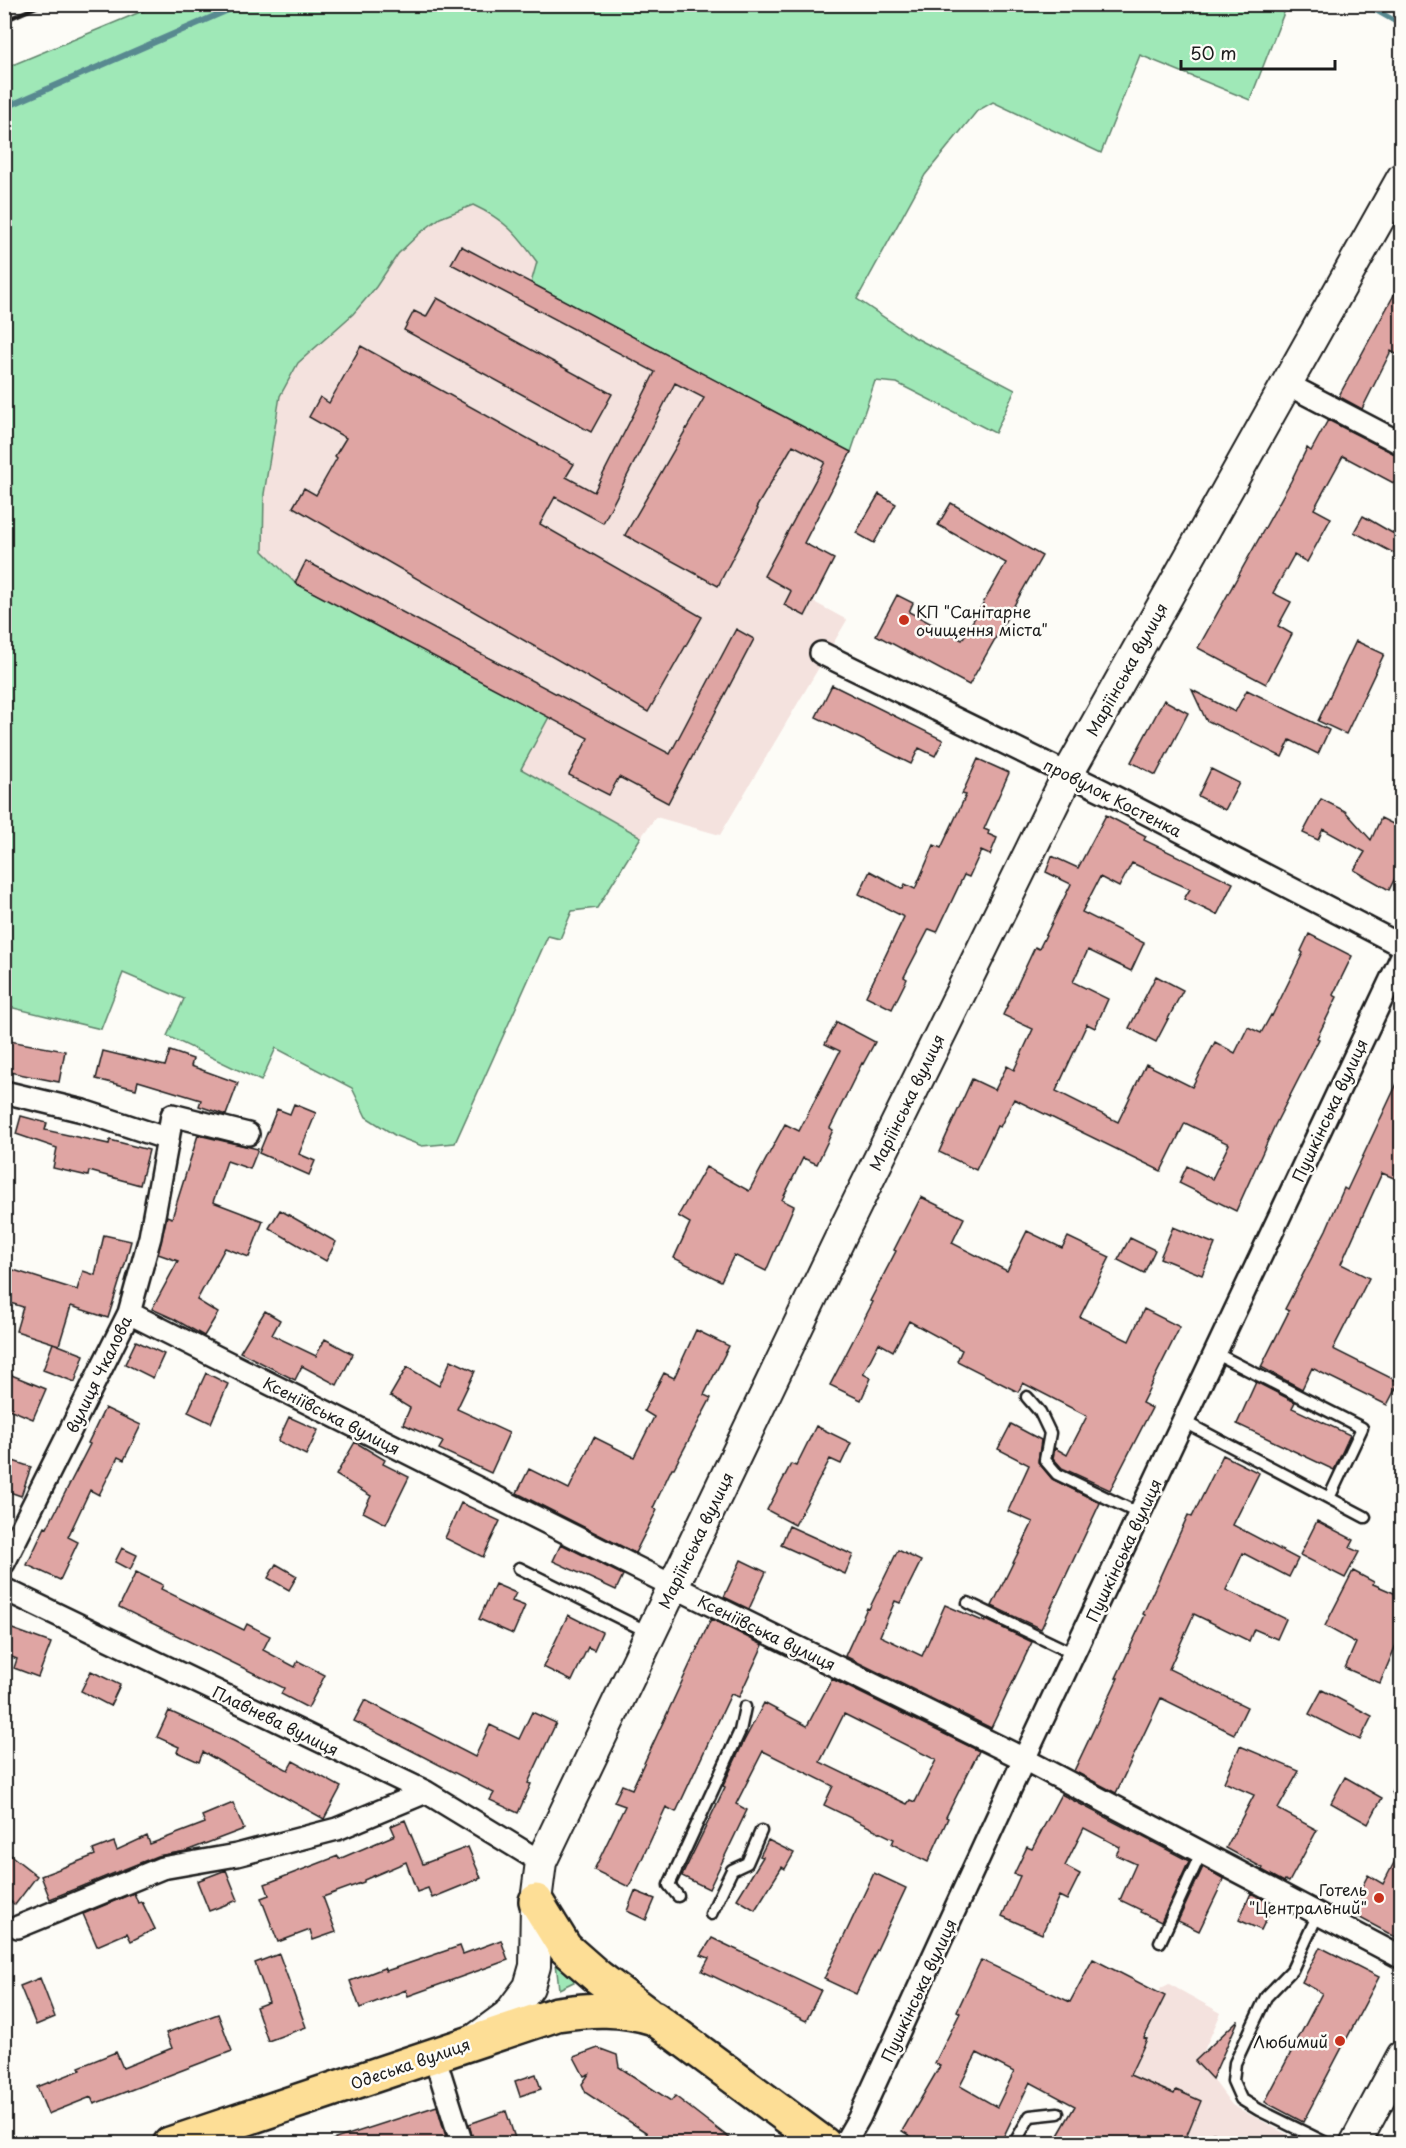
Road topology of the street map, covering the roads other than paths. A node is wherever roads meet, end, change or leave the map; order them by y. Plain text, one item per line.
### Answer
1 (1401, 178) edge
2 (1285, 383) junction
3 (1401, 444) edge
4 (821, 652) dead end
5 (1068, 774) junction
6 (1401, 946) edge
7 (1401, 956) edge
8 (4, 1092) edge
9 (248, 1134) dead end
10 (168, 1139) junction
11 (129, 1313) junction
12 (1215, 1353) junction
13 (1027, 1397) dead end
14 (1183, 1421) junction
15 (1329, 1498) junction
16 (1140, 1514) junction
17 (1365, 1517) dead end
18 (4, 1563) edge
19 (519, 1568) dead end
20 (673, 1586) junction
21 (4, 1589) edge
22 (968, 1603) dead end
23 (650, 1633) junction
24 (1074, 1654) junction
25 (745, 1707) dead end
26 (1024, 1759) junction
27 (426, 1792) junction
28 (761, 1831) dead end
29 (1202, 1853) junction
30 (541, 1862) junction
31 (678, 1896) dead end
32 (536, 1901) junction
33 (711, 1914) dead end
34 (1318, 1914) junction
35 (18, 1927) dead end
36 (1160, 1942) dead end
37 (1401, 1958) edge
38 (654, 2018) junction
39 (472, 2042) junction
40 (434, 2055) junction
41 (1401, 2056) edge
42 (1058, 2113) dead end
43 (239, 2132) edge
44 (170, 2144) edge
45 (462, 2144) edge
46 (824, 2144) edge
47 (844, 2144) edge
48 (1014, 2144) edge
49 (1328, 2144) edge
50 (1354, 2144) edge

1 - 2 main road, Маріїнська вулиця
2 - 3 street
2 - 5 main road, Маріїнська вулиця
4 - 5 street, провулок Костенка
5 - 6 street, провулок Костенка
5 - 20 main road, Маріїнська вулиця
7 - 12 street, Пушкінська вулиця
8 - 10 street
9 - 10 street
10 - 11 street, вулиця Чкалова
11 - 18 street, вулиця Чкалова
11 - 20 street, Ксеніївська вулиця
12 - 14 street, Пушкінська вулиця
12 - 15 lane
13 - 16 lane
14 - 15 lane
14 - 16 street, Пушкінська вулиця
15 - 17 lane
16 - 24 street, Пушкінська вулиця
19 - 23 lane
20 - 23 main road, Маріїнська вулиця
20 - 26 street, Ксеніївська вулиця
21 - 27 street, Плавнева вулиця
22 - 24 lane
23 - 30 main road, Маріїнська вулиця
24 - 26 street, Пушкінська вулиця
25 - 31 lane
26 - 29 street, Ксеніївська вулиця
26 - 47 street, Пушкінська вулиця
27 - 30 street, Плавнева вулиця
27 - 35 street
28 - 33 lane
29 - 34 street, Ксеніївська вулиця
29 - 36 lane
30 - 32 main road, Маріїнська вулиця
32 - 38 main road, Одеська вулиця
32 - 39 main road, Маріїнська вулиця
34 - 37 street, Ксеніївська вулиця
34 - 49 lane
38 - 39 main road, Одеська вулиця
38 - 46 main road, Одеська вулиця
39 - 40 main road, Одеська вулиця
40 - 43 main road, Одеська вулиця
40 - 45 street
41 - 50 main road
42 - 48 lane
43 - 44 main road, Одеська вулиця

